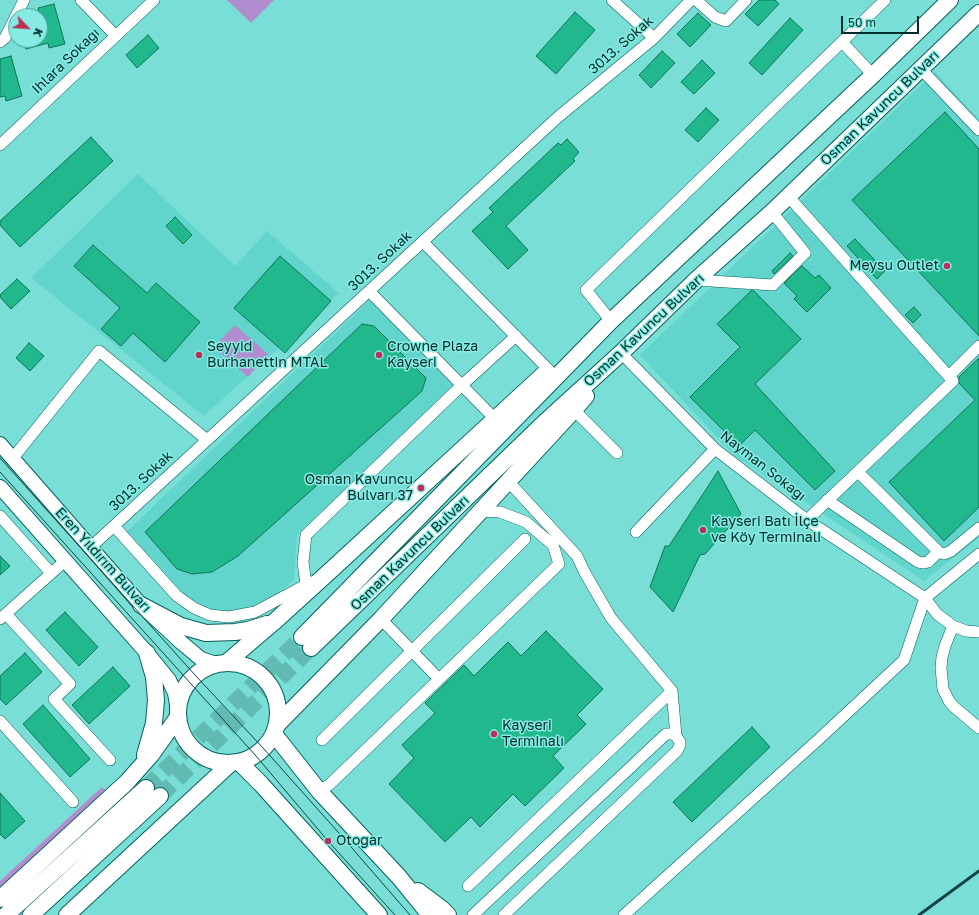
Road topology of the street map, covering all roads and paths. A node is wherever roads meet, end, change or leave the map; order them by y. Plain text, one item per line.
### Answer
1 (24, 0) edge
2 (81, 0) edge
3 (154, 0) edge
4 (612, 0) edge
5 (691, 0) edge
6 (696, 0) edge
7 (746, 0) edge
8 (885, 0) edge
9 (950, 0) edge
10 (979, 13) edge
11 (115, 35) junction
12 (654, 38) junction
13 (0, 42) edge
14 (842, 42) junction
15 (921, 69) junction
16 (873, 75) junction
17 (979, 130) edge
18 (0, 145) edge
19 (788, 196) junction
20 (772, 212) junction
21 (423, 242) junction
22 (696, 280) junction
23 (369, 291) junction
24 (611, 321) junction
25 (516, 336) junction
26 (979, 346) edge
27 (621, 353) junction
28 (549, 370) junction
29 (949, 376) junction
30 (462, 386) junction
31 (574, 410) junction
32 (495, 419) junction
33 (207, 440) junction
34 (0, 444) edge
35 (715, 449) junction
36 (617, 453) dead end
37 (13, 458) junction
38 (858, 472) junction
39 (508, 481) junction
40 (0, 487) edge
41 (827, 500) junction
42 (480, 511) junction
43 (0, 516) edge
44 (807, 520) junction
45 (114, 526) junction
46 (979, 528) edge
47 (636, 532) dead end
48 (525, 539) dead end
49 (91, 547) junction
50 (938, 552) junction
51 (979, 554) edge
52 (65, 561) junction
53 (330, 571) junction
54 (51, 573) junction
55 (306, 585) junction
56 (925, 598) junction
57 (141, 605) junction
58 (3, 617) edge
59 (381, 618) junction
60 (274, 622) junction
61 (953, 626) junction
62 (979, 632) edge
63 (412, 651) junction
64 (147, 653) junction
65 (221, 663) junction
66 (439, 679) junction
67 (672, 691) junction
68 (178, 714) junction
69 (2, 728) edge
70 (979, 728) edge
71 (276, 729) junction
72 (676, 736) junction
73 (322, 740) dead end
74 (110, 760) dead end
75 (235, 763) junction
76 (139, 769) junction
77 (319, 791) junction
78 (73, 802) dead end
79 (399, 877) junction
80 (468, 886) dead end
81 (362, 896) junction
82 (0, 899) edge
83 (6, 915) edge
84 (31, 915) edge
85 (67, 915) edge
86 (373, 915) edge
87 (379, 915) edge
88 (430, 915) edge
89 (448, 915) edge
90 (474, 915) edge
91 (504, 915) edge
92 (624, 915) edge

1 - 13 street
2 - 11 street
3 - 11 street, Ihlara Sokağı
4 - 12 street
5 - 12 street, 3013. Sokak
6 - 7 street
8 - 14 street
9 - 16 highway, Osman Kavuncu Bulvarı
10 - 15 highway, Osman Kavuncu Bulvarı
11 - 18 street, Ihlara Sokağı
12 - 21 street, 3013. Sokak
14 - 16 street
14 - 24 street
15 - 17 street
15 - 19 highway, Osman Kavuncu Bulvarı
16 - 24 highway, Osman Kavuncu Bulvarı
19 - 20 highway, Osman Kavuncu Bulvarı
19 - 29 street
20 - 22 highway, Osman Kavuncu Bulvarı
20 - 22 street
21 - 23 street, 3013. Sokak
21 - 25 street
22 - 27 highway, Osman Kavuncu Bulvarı
23 - 30 street
23 - 33 street, 3013. Sokak
24 - 27 highway, Osman Kavuncu Bulvarı
24 - 28 highway
25 - 28 street
25 - 30 street
26 - 29 street
27 - 31 highway
27 - 35 street, Nayman Sokağı
28 - 32 highway
29 - 38 street
30 - 32 street
30 - 55 street
31 - 36 street
31 - 39 highway
32 - 53 highway
33 - 37 street
33 - 45 street, 3013. Sokak
34 - 37 main road, Eren Yıldırım Bulvarı
35 - 44 street, Nayman Sokağı
35 - 47 street
37 - 49 main road, Eren Yıldırım Bulvarı
38 - 41 street
38 - 50 street
39 - 42 highway
39 - 67 street
40 - 52 main road, Eren Yıldırım Bulvarı
41 - 44 street
41 - 50 street
42 - 59 highway
42 - 66 street
43 - 54 street
44 - 56 street, Nayman Sokağı
45 - 49 street, 3013. Sokak
45 - 55 street
46 - 50 street
48 - 63 street
49 - 57 main road, Eren Yıldırım Bulvarı
51 - 56 street
52 - 54 street
52 - 64 main road, Eren Yıldırım Bulvarı
53 - 55 street
53 - 60 highway
54 - 58 street
56 - 61 street, Nayman Sokağı
56 - 92 street
57 - 60 highway
57 - 65 main road, Eren Yıldırım Bulvarı
58 - 74 street
59 - 63 street
59 - 71 highway
60 - 65 highway
61 - 62 street
61 - 70 street
63 - 66 street
63 - 73 street
64 - 68 main road, Eren Yıldırım Bulvarı
64 - 76 highway
65 - 68 highway
65 - 71 highway
66 - 77 street
67 - 72 street
67 - 80 street
68 - 75 highway
68 - 76 highway
69 - 78 street
71 - 75 highway
71 - 77 highway
72 - 90 street
72 - 91 street
75 - 81 highway
75 - 85 highway
76 - 82 highway
77 - 79 highway
79 - 88 highway
79 - 89 highway
81 - 86 highway
81 - 87 highway
83 - 84 highway

